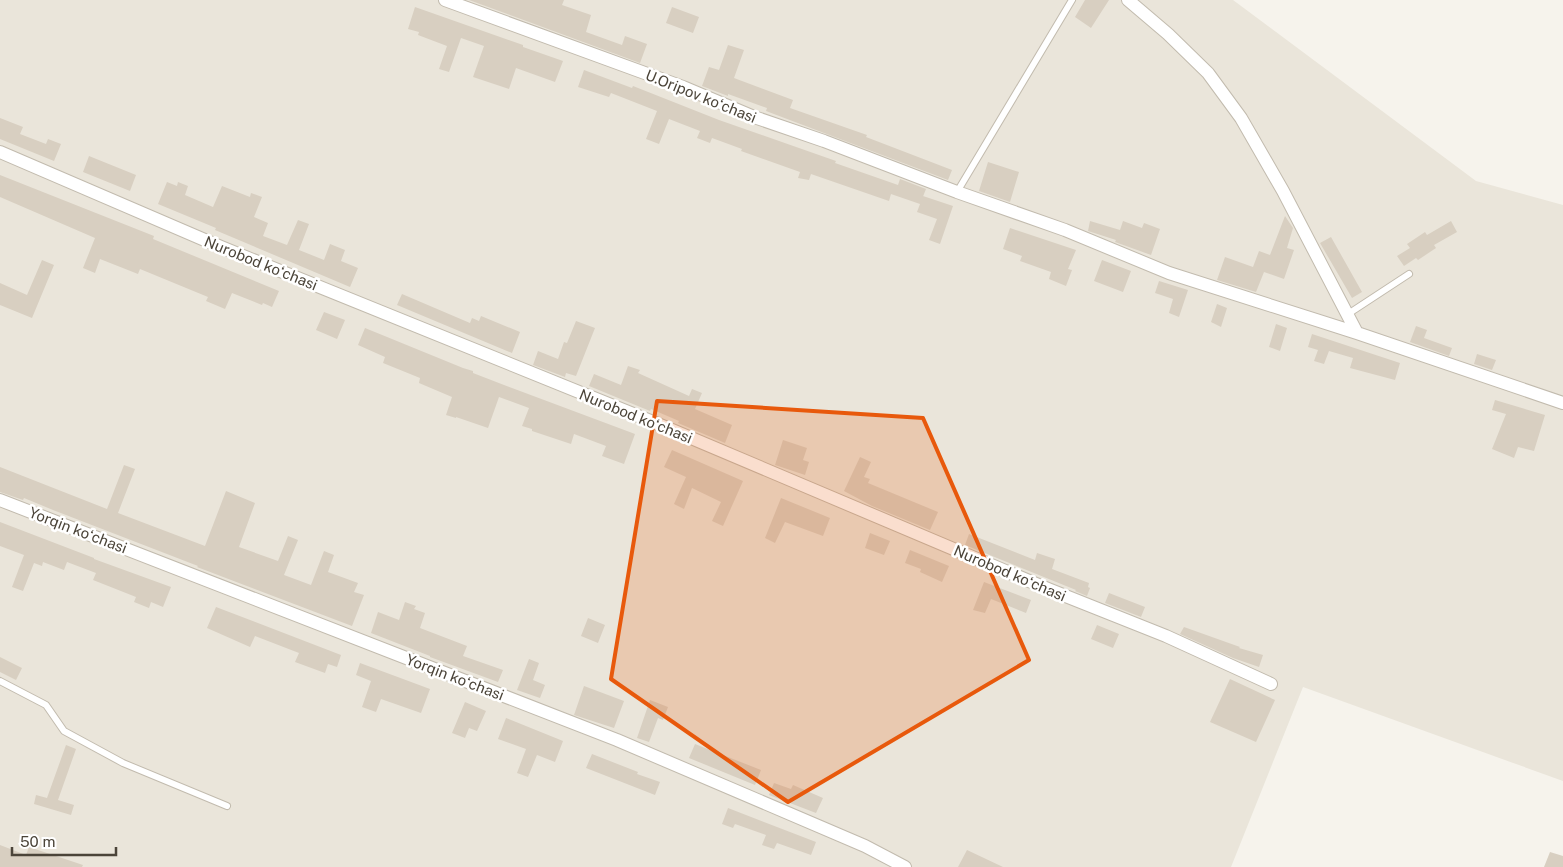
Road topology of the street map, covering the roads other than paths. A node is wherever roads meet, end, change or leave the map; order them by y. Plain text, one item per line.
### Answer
1 (445, 0) edge
2 (1072, 0) edge
3 (1128, 0) edge
4 (0, 152) edge
5 (958, 192) junction
6 (1409, 274) dead end
7 (1348, 314) junction
8 (1357, 333) junction
9 (1563, 403) edge
10 (0, 500) edge
11 (0, 681) edge
12 (1271, 684) dead end
13 (227, 806) dead end
14 (905, 867) edge

1 - 5 street, U.Oripov koʻchasi
2 - 5 lane
3 - 7 street
4 - 12 street, Nurobod koʻchasi
5 - 8 street, U.Oripov koʻchasi
6 - 7 lane
7 - 8 street
8 - 9 street, U.Oripov koʻchasi
10 - 14 street, Yorqin koʻchasi
11 - 13 lane

